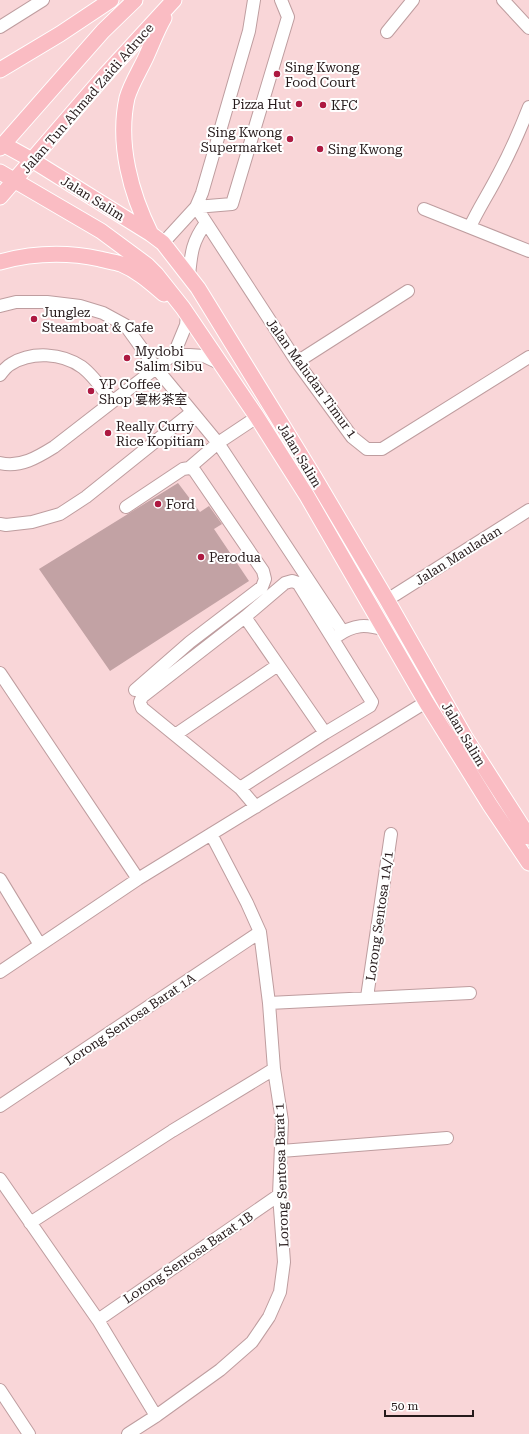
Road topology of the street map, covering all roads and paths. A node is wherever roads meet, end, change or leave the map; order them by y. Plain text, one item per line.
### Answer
1 (43, 0) edge
2 (110, 0) edge
3 (135, 0) edge
4 (174, 0) edge
5 (254, 0) edge
6 (281, 0) edge
7 (413, 0) edge
8 (504, 0) edge
9 (0, 27) edge
10 (529, 28) edge
11 (387, 32) dead end
12 (0, 70) edge
13 (529, 107) edge
14 (1, 144) edge
15 (32, 160) junction
16 (0, 172) edge
17 (14, 181) junction
18 (0, 197) edge
19 (196, 207) junction
20 (424, 208) dead end
21 (206, 223) junction
22 (470, 227) junction
23 (151, 234) junction
24 (163, 243) junction
25 (529, 251) edge
26 (0, 262) edge
27 (189, 276) junction
28 (408, 291) dead end
29 (0, 306) edge
30 (185, 311) junction
31 (174, 354) junction
32 (529, 357) edge
33 (297, 362) junction
34 (221, 364) junction
35 (156, 368) junction
36 (0, 375) edge
37 (112, 402) junction
38 (192, 412) junction
39 (257, 416) junction
40 (218, 443) junction
41 (0, 463) edge
42 (189, 468) junction
43 (126, 507) dead end
44 (529, 511) edge
45 (0, 524) edge
46 (387, 600) junction
47 (246, 618) junction
48 (385, 630) junction
49 (338, 635) junction
50 (278, 665) junction
51 (0, 673) edge
52 (135, 690) dead end
53 (426, 702) junction
54 (324, 733) junction
55 (175, 735) junction
56 (240, 788) junction
57 (256, 807) junction
58 (211, 834) junction
59 (391, 834) dead end
60 (529, 837) edge
61 (529, 863) edge
62 (0, 879) edge
63 (138, 880) junction
64 (260, 932) junction
65 (40, 945) junction
66 (0, 972) edge
67 (470, 992) dead end
68 (367, 997) junction
69 (269, 1003) junction
70 (274, 1069) junction
71 (0, 1106) edge
72 (447, 1138) dead end
73 (281, 1151) junction
74 (0, 1179) edge
75 (279, 1195) junction
76 (30, 1224) junction
77 (98, 1320) junction
78 (0, 1390) edge
79 (156, 1416) junction
80 (29, 1434) edge
81 (128, 1434) edge

1 - 9 street
2 - 12 main road
3 - 14 main road
4 - 15 main road, Jalan Tun Ahmad Zaidi Adruce
4 - 23 main road
5 - 19 street
6 - 19 street
7 - 11 street
8 - 10 street
13 - 22 street
14 - 15 main road, Jalan Salim
15 - 17 main road, Jalan Tun Ahmad Zaidi Adruce
15 - 23 main road, Jalan Salim
16 - 17 main road, Jalan Salim
17 - 18 main road, Jalan Tun Ahmad Zaidi Adruce
17 - 30 main road, Jalan Salim
19 - 21 street, Jalan Maludan Timur 1
19 - 24 street
20 - 22 street
21 - 27 street
21 - 33 street, Jalan Maludan Timur 1
22 - 25 street
23 - 24 main road, Jalan Salim
24 - 27 main road, Jalan Salim
26 - 30 main road
27 - 46 main road, Jalan Salim
28 - 33 street
29 - 35 street
30 - 31 street
30 - 34 main road, Jalan Salim
31 - 34 street
31 - 35 street
32 - 33 street, Jalan Maludan Timur 1
34 - 39 main road, Jalan Salim
35 - 37 street
35 - 38 street
36 - 37 street
37 - 41 street
38 - 40 street
38 - 45 street
39 - 40 street
39 - 48 main road, Jalan Salim
40 - 42 street
40 - 49 street
42 - 43 street
42 - 52 street
44 - 46 street, Jalan Mauladan
46 - 60 main road, Jalan Salim
47 - 49 street
47 - 50 street
47 - 55 street
48 - 49 street
48 - 53 main road, Jalan Salim
49 - 54 street
50 - 54 street
50 - 55 street
51 - 63 street
53 - 57 street
53 - 61 main road, Jalan Salim
54 - 56 street
55 - 56 street
56 - 57 street
57 - 58 street
58 - 63 street
58 - 64 street, Lorong Sentosa Barat 1
59 - 68 street, Lorong Sentosa 1A/1
62 - 65 street
63 - 65 street
64 - 69 street, Lorong Sentosa Barat 1
64 - 71 street, Lorong Sentosa Barat 1A
65 - 66 street
67 - 68 street
68 - 69 street
69 - 70 street, Lorong Sentosa Barat 1
70 - 73 street, Lorong Sentosa Barat 1
70 - 76 street
72 - 73 street
73 - 75 street, Lorong Sentosa Barat 1
74 - 76 street
75 - 77 street, Lorong Sentosa Barat 1B
75 - 79 street, Lorong Sentosa Barat 1
76 - 77 street
77 - 79 street
78 - 80 street
79 - 81 street, Lorong Sentosa Barat 1

